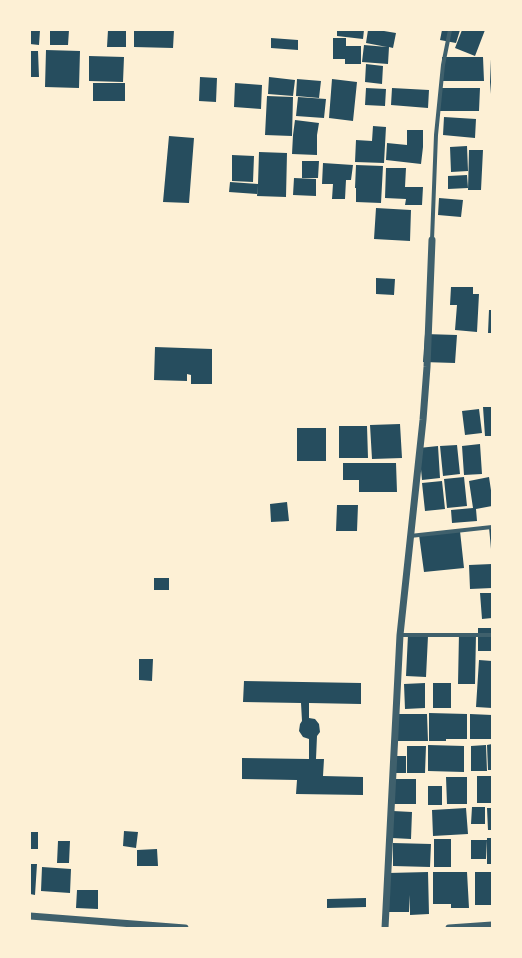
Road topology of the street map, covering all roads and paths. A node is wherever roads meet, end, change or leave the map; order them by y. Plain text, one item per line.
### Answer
1 (450, 30) edge
2 (432, 240) joint
3 (492, 527) edge
4 (410, 536) junction
5 (400, 635) junction
6 (492, 635) edge
7 (30, 916) edge
8 (492, 925) edge
9 (185, 928) edge
10 (385, 928) edge
11 (449, 928) edge

1 - 2 street
2 - 4 street
3 - 4 street
4 - 5 street
5 - 6 street
5 - 10 street
7 - 9 street
8 - 11 street

